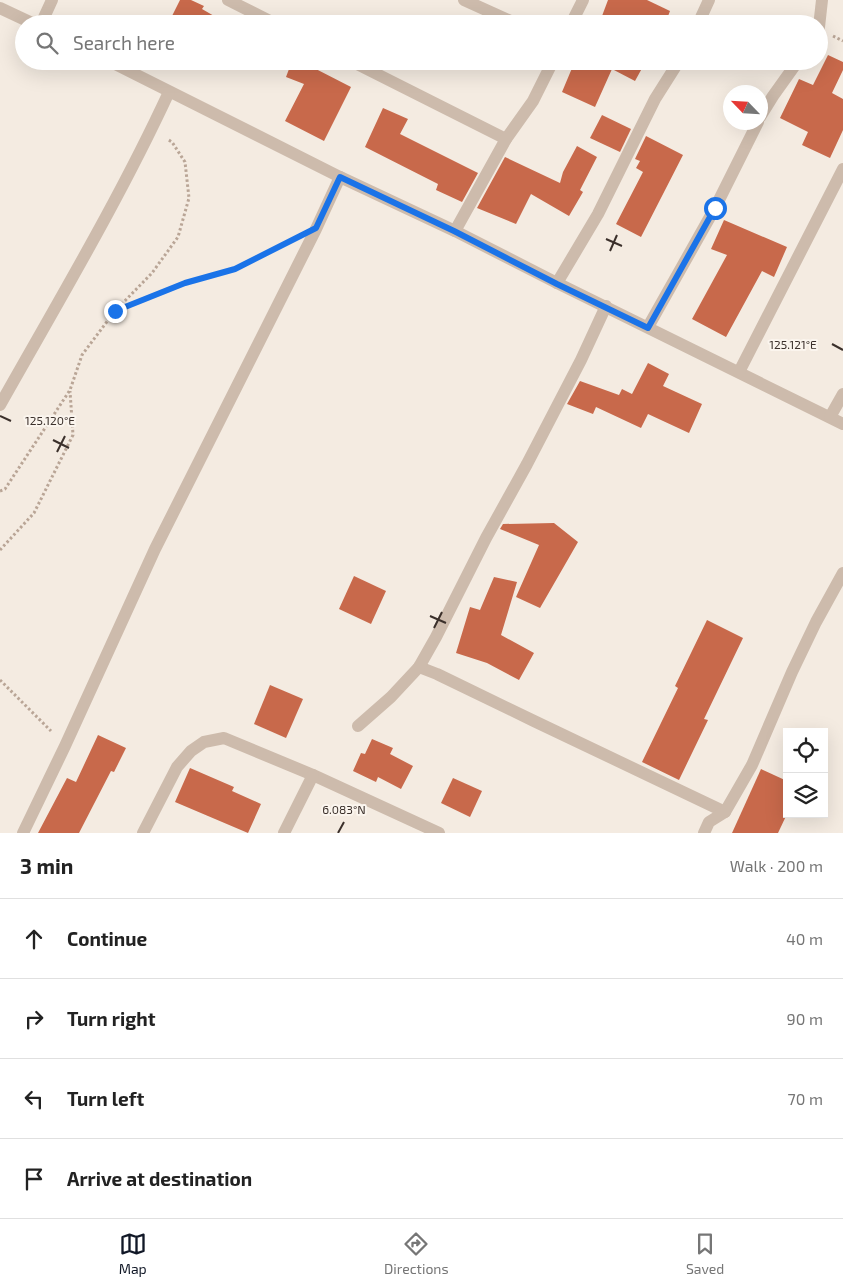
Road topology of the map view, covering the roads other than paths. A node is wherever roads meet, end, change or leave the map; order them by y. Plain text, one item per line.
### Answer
1 (52, 0) edge
2 (228, 0) edge
3 (464, 0) edge
4 (583, 0) edge
5 (709, 0) edge
6 (822, 0) edge
7 (0, 8) edge
8 (15, 15) edge
9 (45, 15) edge
10 (258, 15) edge
11 (496, 15) edge
12 (576, 15) edge
13 (702, 15) edge
14 (820, 15) edge
15 (126, 70) edge
16 (369, 70) edge
17 (548, 70) edge
18 (673, 70) edge
19 (792, 70) edge
20 (169, 92) junction
21 (768, 104) edge
22 (754, 130) edge
23 (506, 139) junction
24 (843, 169) edge
25 (340, 177) junction
26 (454, 231) junction
27 (557, 284) junction
28 (606, 306) junction
29 (648, 328) junction
30 (739, 372) junction
31 (843, 394) edge
32 (0, 405) edge
33 (830, 417) junction
34 (843, 424) edge
35 (843, 573) edge
36 (419, 667) junction
37 (358, 726) dead end
38 (313, 775) junction
39 (726, 812) junction
40 (415, 828) edge
41 (23, 833) edge
42 (143, 833) edge
43 (284, 833) edge
44 (440, 833) edge
45 (704, 833) edge

1 - 9 street
2 - 10 street
3 - 11 street
4 - 12 street
5 - 13 street
6 - 14 street
7 - 8 street
15 - 20 street
16 - 23 street
17 - 23 street
18 - 27 street
19 - 21 street
20 - 25 street
20 - 32 street
22 - 29 street
23 - 26 street
24 - 30 street
25 - 26 street
25 - 41 street
26 - 27 street
27 - 28 street
28 - 29 street
28 - 36 street
29 - 30 street
30 - 33 street
31 - 33 street
33 - 34 street
35 - 39 street
36 - 37 street
36 - 39 street
38 - 40 street
38 - 42 street
38 - 43 street
39 - 45 street
40 - 44 street

